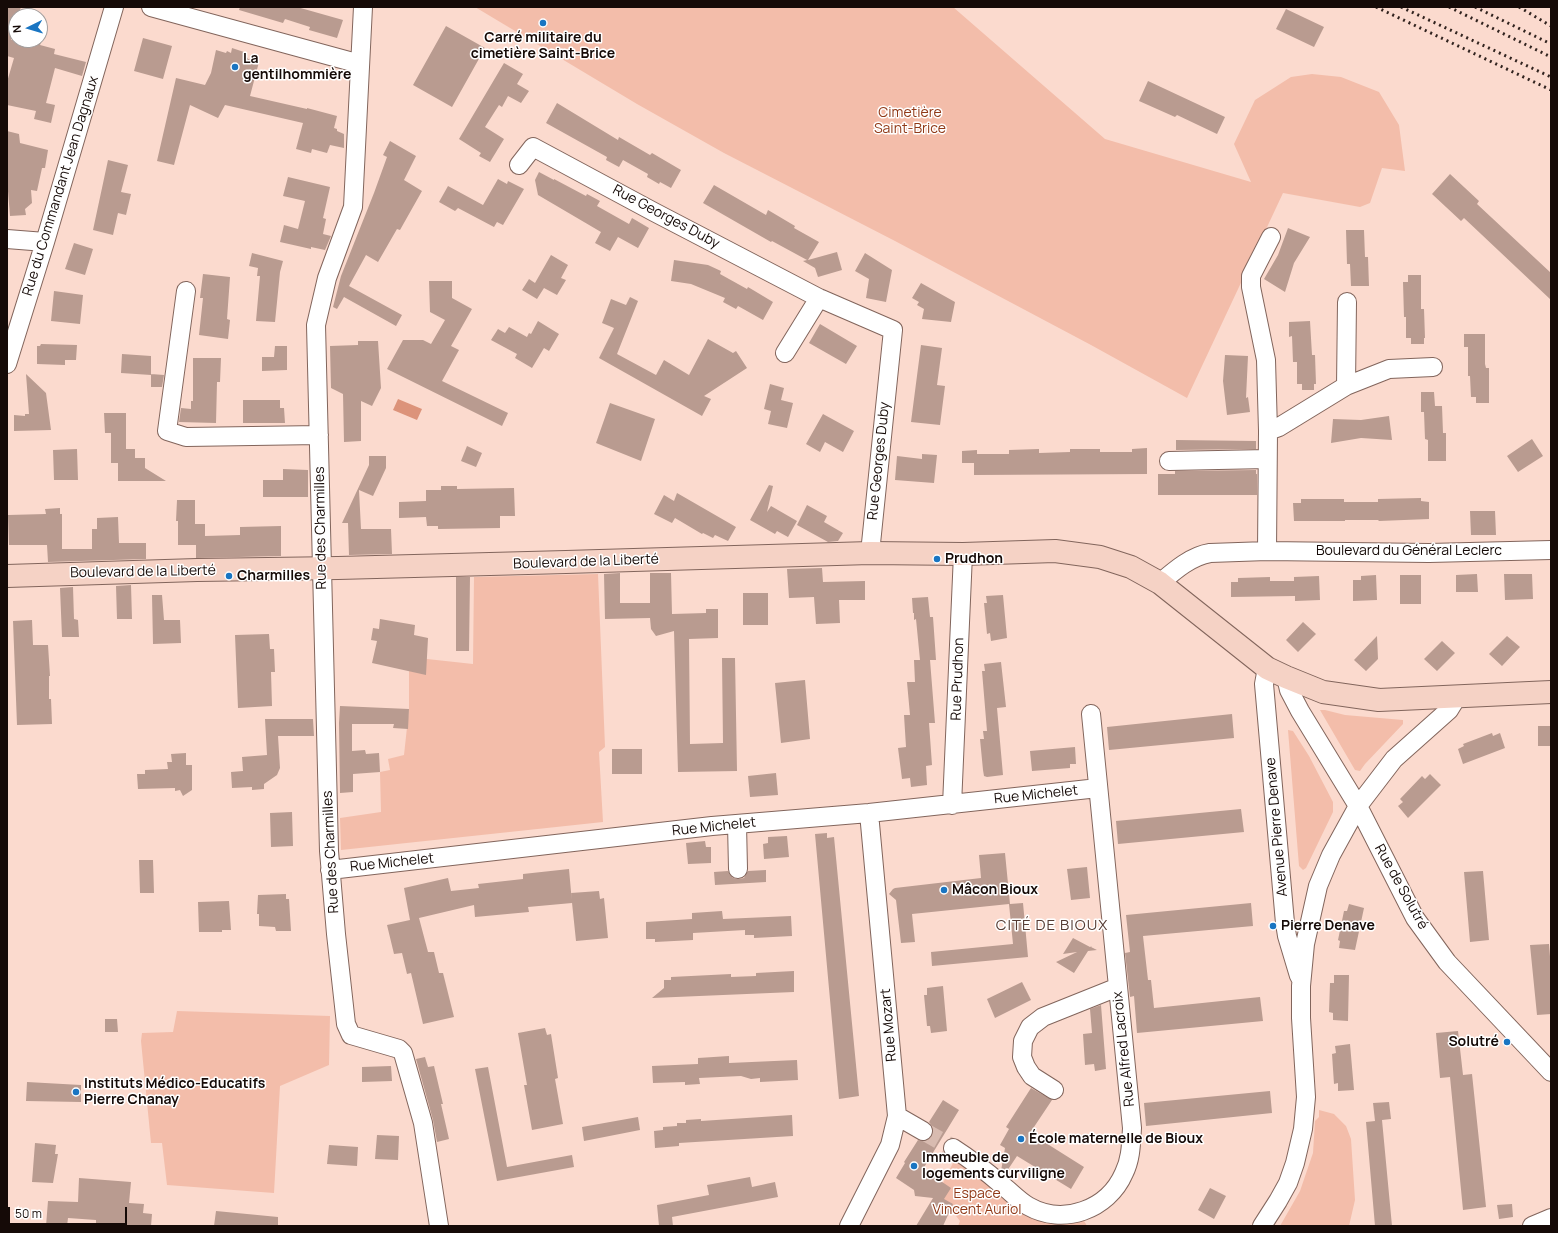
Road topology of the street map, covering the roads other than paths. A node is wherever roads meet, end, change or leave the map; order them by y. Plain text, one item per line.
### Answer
1 (114, 7) edge
2 (150, 7) edge
3 (363, 7) edge
4 (360, 64) junction
5 (519, 164) dead end
6 (1271, 237) dead end
7 (7, 239) edge
8 (45, 242) junction
9 (186, 291) dead end
10 (819, 298) junction
11 (1347, 302) dead end
12 (785, 353) dead end
13 (7, 364) edge
14 (1433, 367) dead end
15 (1346, 386) junction
16 (1268, 431) junction
17 (319, 435) junction
18 (1267, 459) junction
19 (1169, 461) dead end
20 (1551, 550) edge
21 (1267, 552) junction
22 (870, 553) junction
23 (964, 554) junction
24 (322, 568) junction
25 (7, 576) edge
26 (1160, 583) junction
27 (1277, 672) junction
28 (1551, 692) edge
29 (1457, 697) junction
30 (1091, 714) dead end
31 (1098, 788) junction
32 (952, 805) junction
33 (1358, 806) junction
34 (869, 813) junction
35 (737, 824) junction
36 (738, 869) dead end
37 (330, 870) junction
38 (1283, 898) junction
39 (1313, 908) junction
40 (1301, 986) junction
41 (1118, 987) junction
42 (1551, 1072) edge
43 (1054, 1090) dead end
44 (898, 1116) junction
45 (923, 1131) tunnel mouth
46 (953, 1148) tunnel mouth
47 (1551, 1218) edge
48 (439, 1226) edge
49 (849, 1226) edge
50 (1262, 1226) edge
51 (1532, 1226) edge

1 - 8 street, Rue du Commandant Jean Dagnaux
2 - 4 street
3 - 4 street, Rue des Charmilles
4 - 17 street, Rue des Charmilles
5 - 10 street, Rue Georges Duby
6 - 16 street
7 - 8 street
8 - 13 street, Rue du Commandant Jean Dagnaux
9 - 17 street
10 - 12 street
10 - 22 street, Rue Georges Duby
11 - 15 street
14 - 15 street
15 - 16 street
16 - 18 street
17 - 24 street, Rue des Charmilles
18 - 19 street
18 - 21 street
20 - 21 street, Boulevard du Général Leclerc
21 - 26 street, Boulevard du Général Leclerc
22 - 23 main road, Boulevard de la Liberté
22 - 24 main road, Boulevard de la Liberté
23 - 26 main road, Boulevard de la Liberté
23 - 32 street, Rue Prudhon
24 - 25 main road, Boulevard de la Liberté
24 - 37 street, Rue des Charmilles
26 - 27 main road, Boulevard de la Liberté
27 - 29 main road, Boulevard de la Liberté
27 - 33 street, Rue de Solutré
27 - 38 street, Avenue Pierre Denave
28 - 29 main road, Boulevard de la Liberté
29 - 33 street, Avenue Pierre Denave
30 - 31 street, Rue Alfred Lacroix
31 - 32 street, Rue Michelet
31 - 41 street, Rue Alfred Lacroix
32 - 34 street, Rue Michelet
33 - 39 street, Avenue Pierre Denave
33 - 42 street, Rue de Solutré
34 - 35 street, Rue Michelet
34 - 44 street, Rue Mozart
35 - 36 street
35 - 37 street, Rue Michelet
37 - 48 street, Rue des Charmilles
38 - 39 street
38 - 40 street, Avenue Pierre Denave
39 - 40 street, Avenue Pierre Denave
40 - 50 street, Avenue Pierre Denave
41 - 43 street
41 - 46 street, Rue Alfred Lacroix
44 - 45 street
44 - 49 street, Rue Mozart
47 - 51 street

